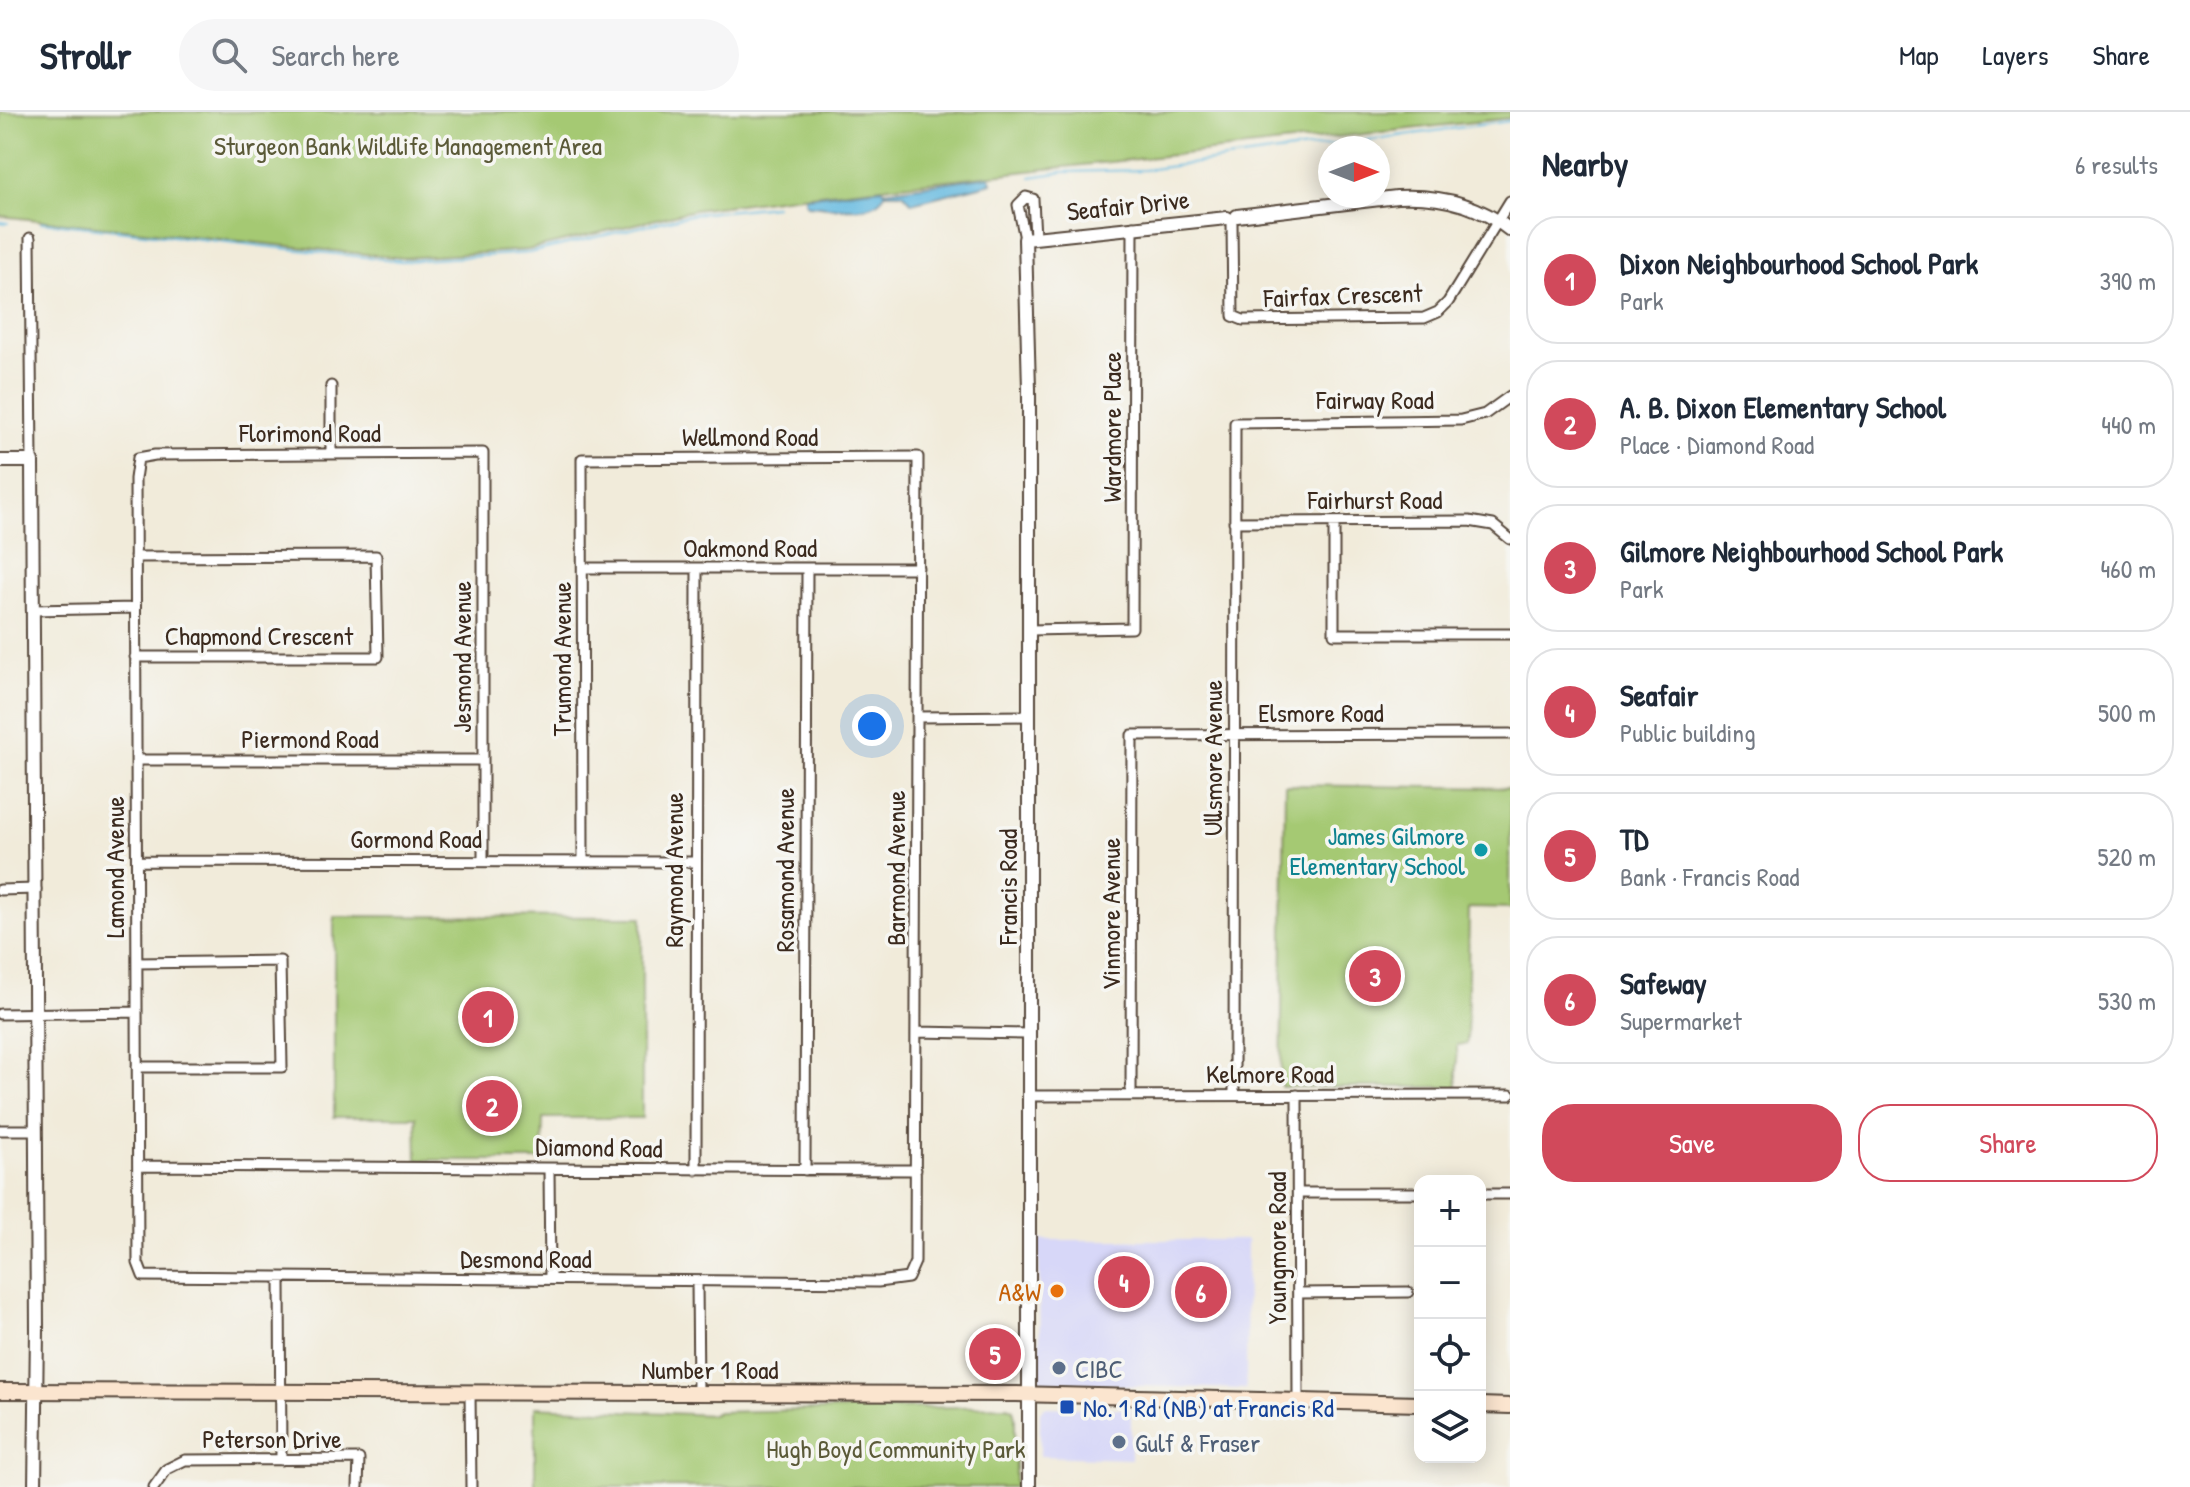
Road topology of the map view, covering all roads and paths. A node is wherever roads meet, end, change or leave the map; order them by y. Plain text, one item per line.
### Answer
1 (1510, 201) edge
2 (1232, 219) junction
3 (1497, 220) junction
4 (1133, 226) junction
5 (1510, 230) edge
6 (30, 238) dead end
7 (1030, 238) joint
8 (331, 386) dead end
9 (1510, 396) edge
10 (1235, 423) joint
11 (483, 453) joint
12 (331, 454) junction
13 (918, 457) joint
14 (138, 458) joint
15 (582, 459) joint
16 (0, 461) edge
17 (32, 461) junction
18 (1234, 522) junction
19 (1334, 522) junction
20 (1510, 539) edge
21 (135, 557) junction
22 (583, 568) junction
23 (918, 568) junction
24 (807, 569) junction
25 (697, 570) junction
26 (135, 608) junction
27 (33, 610) junction
28 (1030, 630) junction
29 (1510, 634) edge
30 (135, 657) junction
31 (1030, 716) junction
32 (917, 717) junction
33 (1510, 734) edge
34 (1132, 735) joint
35 (1234, 735) junction
36 (136, 760) junction
37 (483, 760) junction
38 (583, 859) junction
39 (483, 860) junction
40 (137, 861) junction
41 (694, 862) junction
42 (36, 889) junction
43 (0, 890) edge
44 (137, 963) junction
45 (137, 1012) junction
46 (36, 1013) junction
47 (0, 1014) edge
48 (916, 1032) junction
49 (1028, 1034) junction
50 (137, 1067) junction
51 (1131, 1094) junction
52 (1234, 1094) junction
53 (1297, 1095) junction
54 (1510, 1095) edge
55 (1029, 1096) junction
56 (0, 1130) edge
57 (36, 1130) junction
58 (138, 1166) junction
59 (549, 1169) junction
60 (696, 1170) junction
61 (805, 1170) junction
62 (916, 1170) junction
63 (1298, 1193) junction
64 (1414, 1193) edge
65 (1486, 1194) edge
66 (1510, 1194) edge
67 (143, 1276) joint
68 (908, 1278) joint
69 (280, 1279) junction
70 (550, 1279) junction
71 (697, 1281) junction
72 (1408, 1292) dead end
73 (1298, 1293) junction
74 (0, 1391) edge
75 (36, 1392) junction
76 (280, 1392) junction
77 (470, 1393) junction
78 (698, 1393) junction
79 (1028, 1394) junction
80 (1298, 1401) junction
81 (1414, 1404) edge
82 (1486, 1405) edge
83 (1510, 1406) edge
84 (281, 1460) junction
85 (35, 1487) edge
86 (154, 1487) edge
87 (358, 1487) edge
88 (471, 1487) edge
89 (1029, 1487) edge

1 - 3 street
2 - 3 street, Seafair Drive
2 - 3 street, Fairfax Crescent
2 - 4 street, Seafair Drive
3 - 5 street, Seafair Drive
4 - 7 street, Seafair Drive
4 - 28 street, Wardmore Place
6 - 17 street
7 - 28 street, Francis Road
8 - 12 street
9 - 10 street, Fairway Road
10 - 18 street, Ullsmore Avenue
11 - 12 street, Florimond Road
11 - 37 street, Jesmond Avenue
12 - 14 street, Florimond Road
13 - 15 street, Wellmond Road
13 - 23 street, Barmond Avenue
14 - 21 street, Lamond Avenue
15 - 22 street, Trumond Avenue
16 - 17 street
17 - 27 street
18 - 19 street, Fairhurst Road
18 - 35 street, Ullsmore Avenue
19 - 20 street, Fairhurst Road
19 - 29 street
21 - 26 street, Lamond Avenue
21 - 30 street, Chapmond Crescent
22 - 25 street, Oakmond Road
22 - 38 street, Trumond Avenue
23 - 24 street, Oakmond Road
23 - 32 street, Barmond Avenue
24 - 25 street, Oakmond Road
24 - 61 street, Rosamond Avenue
25 - 41 street, Raymond Avenue
26 - 27 street
26 - 30 street, Lamond Avenue
27 - 42 street
28 - 31 street, Francis Road
30 - 36 street, Lamond Avenue
31 - 32 street
31 - 49 street, Francis Road
32 - 48 street, Barmond Avenue
33 - 35 street, Elsmore Road
34 - 35 street, Elsmore Road
34 - 51 street, Vinmore Avenue
35 - 52 street, Ullsmore Avenue
36 - 37 street, Piermond Road
36 - 40 street, Lamond Avenue
37 - 39 street, Jesmond Avenue
38 - 39 street, Gormond Road
38 - 41 street, Gormond Road
39 - 40 street, Gormond Road
40 - 44 street, Lamond Avenue
41 - 60 street, Raymond Avenue
42 - 43 street
42 - 46 street
44 - 45 street, Lamond Avenue
44 - 50 street
45 - 46 street
45 - 50 street, Lamond Avenue
46 - 47 street
46 - 57 street
48 - 49 street
48 - 62 street, Barmond Avenue
49 - 55 street, Francis Road
50 - 58 street, Lamond Avenue
51 - 52 street, Kelmore Road
51 - 55 street, Kelmore Road
52 - 53 street, Kelmore Road
53 - 54 street, Kelmore Road
53 - 63 street, Youngmore Road
55 - 79 street, Francis Road
56 - 57 street
57 - 75 street
58 - 59 street, Diamond Road
58 - 67 street, Lamond Avenue
59 - 60 street, Diamond Road
59 - 70 street
60 - 61 street, Diamond Road
61 - 62 street, Diamond Road
62 - 68 street, Barmond Avenue
63 - 64 street
63 - 73 street, Youngmore Road
65 - 66 street
67 - 69 street, Desmond Road
68 - 71 street, Desmond Road
69 - 70 street, Desmond Road
69 - 76 street
70 - 71 street, Desmond Road
71 - 78 street
72 - 73 street
73 - 80 street, Youngmore Road
74 - 75 main road, Number 1 Road
75 - 76 main road, Number 1 Road
75 - 85 street
76 - 77 main road, Number 1 Road
76 - 84 street
77 - 78 main road, Number 1 Road
77 - 88 street
78 - 79 main road, Number 1 Road
79 - 80 main road, Number 1 Road
79 - 89 street, Francis Road
80 - 81 main road, Number 1 Road
82 - 83 main road
84 - 86 street, Peterson Drive
84 - 87 street, Peterson Drive

